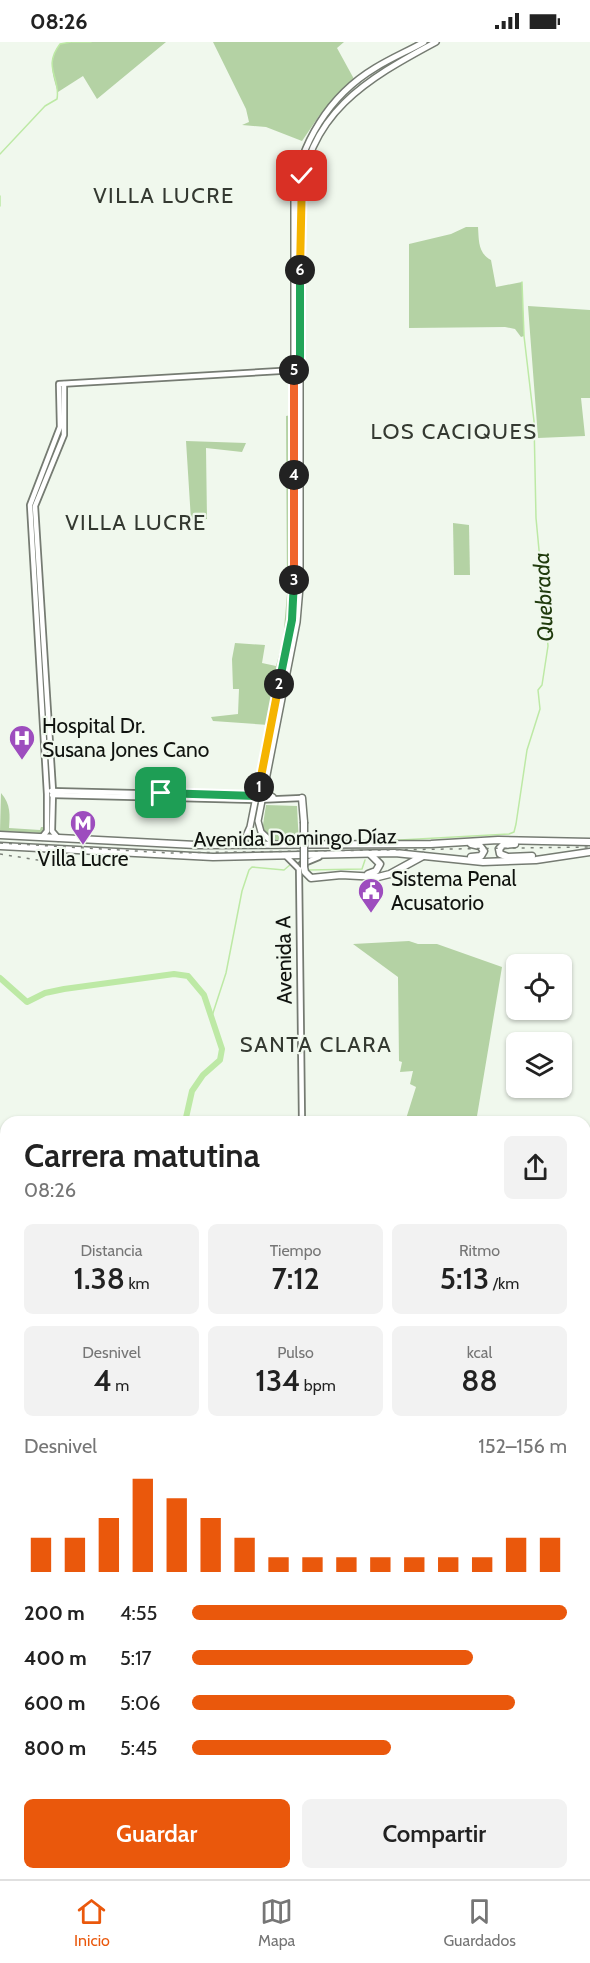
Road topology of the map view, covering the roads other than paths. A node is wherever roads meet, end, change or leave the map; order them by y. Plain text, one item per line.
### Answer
1 (424, 42) edge
2 (436, 42) edge
3 (297, 370) junction
4 (266, 786) junction
5 (50, 792) junction
6 (260, 798) junction
7 (275, 798) junction
8 (290, 798) junction
9 (302, 798) joint
10 (303, 811) junction
11 (0, 835) edge
12 (41, 837) junction
13 (58, 838) junction
14 (539, 841) junction
15 (590, 842) edge
16 (273, 843) junction
17 (235, 844) junction
18 (431, 844) junction
19 (0, 846) edge
20 (590, 852) edge
21 (367, 853) junction
22 (325, 854) junction
23 (428, 855) junction
24 (285, 856) junction
25 (548, 858) junction
26 (302, 868) junction
27 (359, 875) junction
28 (302, 1116) edge

1 - 3 main road
2 - 3 main road
3 - 4 main road
3 - 5 street
3 - 6 main road
4 - 6 main road
4 - 7 main road
5 - 6 street
5 - 12 street
5 - 13 street
6 - 7 street
6 - 16 main road
6 - 17 main road
7 - 8 street
8 - 9 street
8 - 10 street
9 - 10 main road
10 - 26 main road, bridge
11 - 12 main road, Avenida Domingo Díaz
12 - 13 main road, Avenida Domingo Díaz
13 - 17 main road, Avenida Domingo Díaz
14 - 15 main road, Avenida Domingo Díaz
14 - 18 main road, Avenida Domingo Díaz
14 - 25 main road
16 - 17 main road, Avenida Domingo Díaz
16 - 18 main road, Avenida Domingo Díaz
18 - 23 main road
19 - 24 main road, Avenida Domingo Díaz
20 - 25 main road, Avenida Domingo Díaz
21 - 22 main road, Avenida Domingo Díaz
21 - 23 main road, Avenida Domingo Díaz
21 - 27 main road
22 - 24 main road, Avenida Domingo Díaz
22 - 26 street
23 - 25 main road, Avenida Domingo Díaz
23 - 27 main road
24 - 26 street
26 - 27 main road
26 - 28 street, Avenida A

